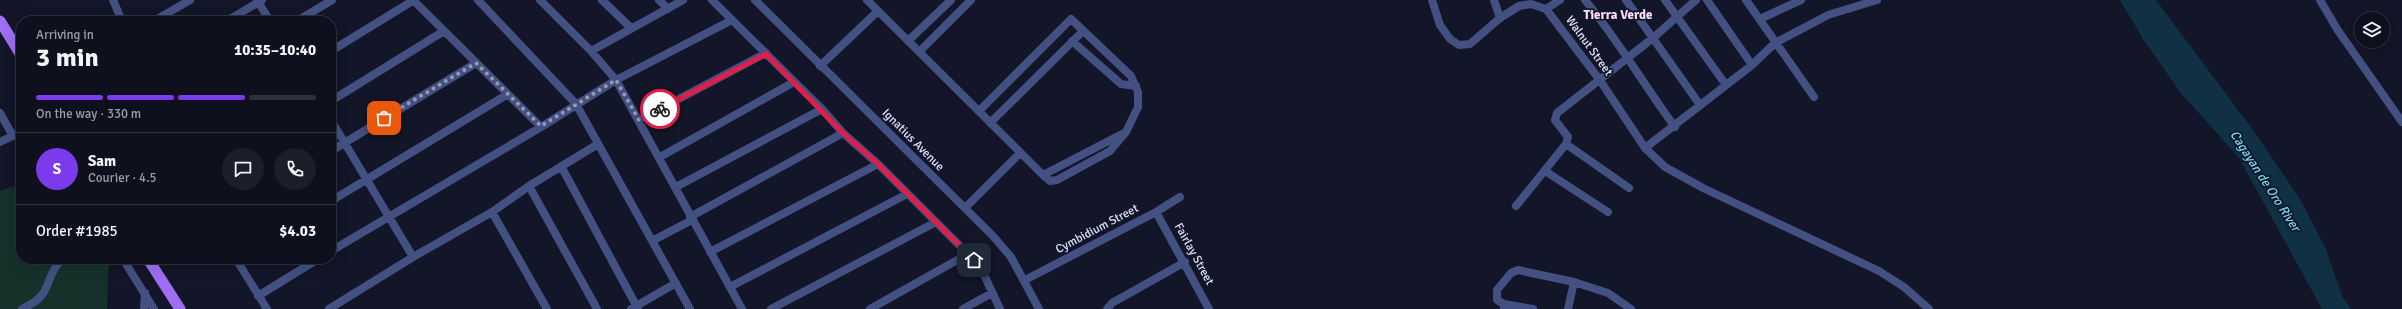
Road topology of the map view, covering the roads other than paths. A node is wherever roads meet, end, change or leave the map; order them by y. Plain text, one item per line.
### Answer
1 (113, 0) edge
2 (190, 0) edge
3 (332, 0) edge
4 (414, 0) edge
5 (478, 0) edge
6 (540, 0) edge
7 (602, 0) edge
8 (659, 0) edge
9 (683, 0) edge
10 (712, 0) edge
11 (755, 0) edge
12 (867, 0) edge
13 (951, 0) edge
14 (971, 0) edge
15 (1432, 0) edge
16 (1494, 0) edge
17 (1560, 0) edge
18 (1585, 0) edge
19 (1626, 0) edge
20 (1665, 0) edge
21 (1696, 0) edge
22 (1706, 0) edge
23 (1746, 0) edge
24 (1801, 0) edge
25 (1877, 0) edge
26 (2320, 0) edge
27 (259, 1) edge
28 (1787, 3) edge
29 (668, 9) junction
30 (1546, 9) junction
31 (878, 11) junction
32 (120, 16) edge
33 (163, 16) edge
34 (235, 16) edge
35 (267, 16) edge
36 (305, 16) edge
37 (1678, 17) junction
38 (1500, 18) junction
39 (1760, 19) junction
40 (732, 20) junction
41 (0, 21) edge
42 (631, 28) junction
43 (444, 31) junction
44 (1084, 31) junction
45 (1654, 38) junction
46 (908, 41) junction
47 (1072, 41) junction
48 (1775, 43) junction
49 (16, 47) edge
50 (336, 47) edge
51 (592, 51) junction
52 (919, 52) junction
53 (766, 54) junction
54 (1628, 58) junction
55 (476, 63) junction
56 (1752, 65) junction
57 (820, 66) junction
58 (1599, 79) junction
59 (616, 80) junction
60 (794, 82) junction
61 (1726, 85) junction
62 (1136, 86) junction
63 (508, 94) junction
64 (1814, 97) dead end
65 (336, 98) edge
66 (576, 104) junction
67 (1700, 105) junction
68 (822, 109) junction
69 (979, 112) junction
70 (0, 113) edge
71 (639, 120) junction
72 (2402, 122) edge
73 (990, 123) junction
74 (541, 126) junction
75 (1675, 127) junction
76 (336, 128) edge
77 (16, 133) edge
78 (843, 133) junction
79 (16, 134) edge
80 (0, 142) edge
81 (344, 142) junction
82 (598, 144) junction
83 (1566, 144) junction
84 (336, 148) edge
85 (1645, 148) junction
86 (1020, 153) junction
87 (660, 157) junction
88 (878, 164) junction
89 (561, 166) junction
90 (1545, 170) junction
91 (366, 178) junction
92 (529, 186) junction
93 (676, 187) junction
94 (1629, 188) dead end
95 (907, 194) junction
96 (336, 197) edge
97 (1180, 197) dead end
98 (1516, 206) dead end
99 (965, 208) junction
100 (492, 212) junction
101 (1156, 212) junction
102 (1608, 212) dead end
103 (389, 216) junction
104 (691, 218) junction
105 (936, 222) junction
106 (652, 241) junction
107 (336, 248) edge
108 (710, 252) junction
109 (968, 254) junction
110 (413, 257) junction
111 (1185, 262) junction
112 (59, 264) edge
113 (126, 264) edge
114 (151, 264) edge
115 (240, 264) edge
116 (310, 264) edge
117 (1024, 280) junction
118 (1574, 282) junction
119 (676, 283) junction
120 (730, 287) junction
121 (145, 293) junction
122 (992, 293) junction
123 (258, 296) junction
124 (1504, 306) edge
125 (635, 308) edge
126 (1208, 308) edge
127 (22, 309) edge
128 (144, 309) edge
129 (154, 309) edge
130 (180, 309) edge
131 (267, 309) edge
132 (328, 309) edge
133 (547, 309) edge
134 (597, 309) edge
135 (690, 309) edge
136 (742, 309) edge
137 (771, 309) edge
138 (870, 309) edge
139 (963, 309) edge
140 (1000, 309) edge
141 (1039, 309) edge
142 (1107, 309) edge
143 (1533, 309) edge
144 (1568, 309) edge
145 (1631, 309) edge
146 (1930, 309) edge

1 - 32 street
2 - 33 street
3 - 36 street
4 - 43 street
4 - 50 street
5 - 66 street
6 - 51 street
7 - 42 street
8 - 29 street
9 - 29 street
10 - 40 street
11 - 57 street, Ignatius Avenue
12 - 31 street
13 - 46 street
14 - 52 street
15 - 38 street
16 - 38 street
17 - 30 street
18 - 54 street
19 - 45 street
20 - 37 street
21 - 37 street
22 - 56 street
23 - 39 street
24 - 28 street
25 - 48 street
26 - 72 street
27 - 34 street
27 - 35 street
28 - 39 street
29 - 42 street
30 - 38 street
30 - 58 street, Walnut Street
31 - 46 street
31 - 57 street
37 - 45 street
37 - 61 street
39 - 48 street
40 - 53 street
40 - 59 street
41 - 49 main road
42 - 51 street
43 - 55 street
43 - 65 street
44 - 47 street
44 - 62 street
44 - 69 street
45 - 54 street
45 - 67 street
46 - 52 street
47 - 62 street
47 - 73 street
48 - 56 street
48 - 64 street
51 - 59 street
52 - 69 street
53 - 60 street
53 - 71 street
54 - 58 street
54 - 75 street
55 - 63 street
55 - 81 street
56 - 61 street
57 - 99 street, Ignatius Avenue
58 - 83 street
58 - 85 street, Walnut Street
59 - 66 street
59 - 71 street
60 - 68 street
60 - 87 street
61 - 67 street
62 - 86 street
63 - 74 street
63 - 91 street
66 - 74 street
66 - 82 street
67 - 75 street
68 - 78 street
68 - 93 street
69 - 73 street
70 - 77 street
71 - 87 street
73 - 86 street
74 - 103 street
75 - 85 street
76 - 81 street
78 - 88 street
78 - 104 street
79 - 80 street
81 - 84 street
81 - 91 street
82 - 89 street
82 - 106 street
83 - 90 street
83 - 94 street
85 - 146 street, Walnut Street
86 - 99 street
87 - 93 street
88 - 95 street
88 - 108 street
89 - 92 street
89 - 125 street
90 - 98 street
90 - 102 street
91 - 96 street
91 - 103 street
92 - 100 street
92 - 134 street
93 - 104 street
95 - 105 street
95 - 120 street
97 - 101 street, Cymbidium Street
99 - 117 street, Ignatius Avenue
100 - 110 street
100 - 133 street
101 - 111 street, Fairlay Street
101 - 117 street, Cymbidium Street
103 - 107 street
103 - 110 street
104 - 106 street
104 - 108 street
105 - 109 street
105 - 137 street
106 - 119 street
108 - 120 street
109 - 122 street
109 - 138 street
110 - 132 street
111 - 126 street, Fairlay Street
111 - 142 street
112 - 127 street
113 - 121 street
114 - 130 main road
115 - 123 street
116 - 123 street
117 - 141 street, Ignatius Avenue
118 - 124 street
118 - 144 street
118 - 145 street
119 - 125 street
119 - 135 street
120 - 136 street
121 - 128 street
121 - 129 street
122 - 139 street
122 - 140 street
123 - 131 street
124 - 143 street

